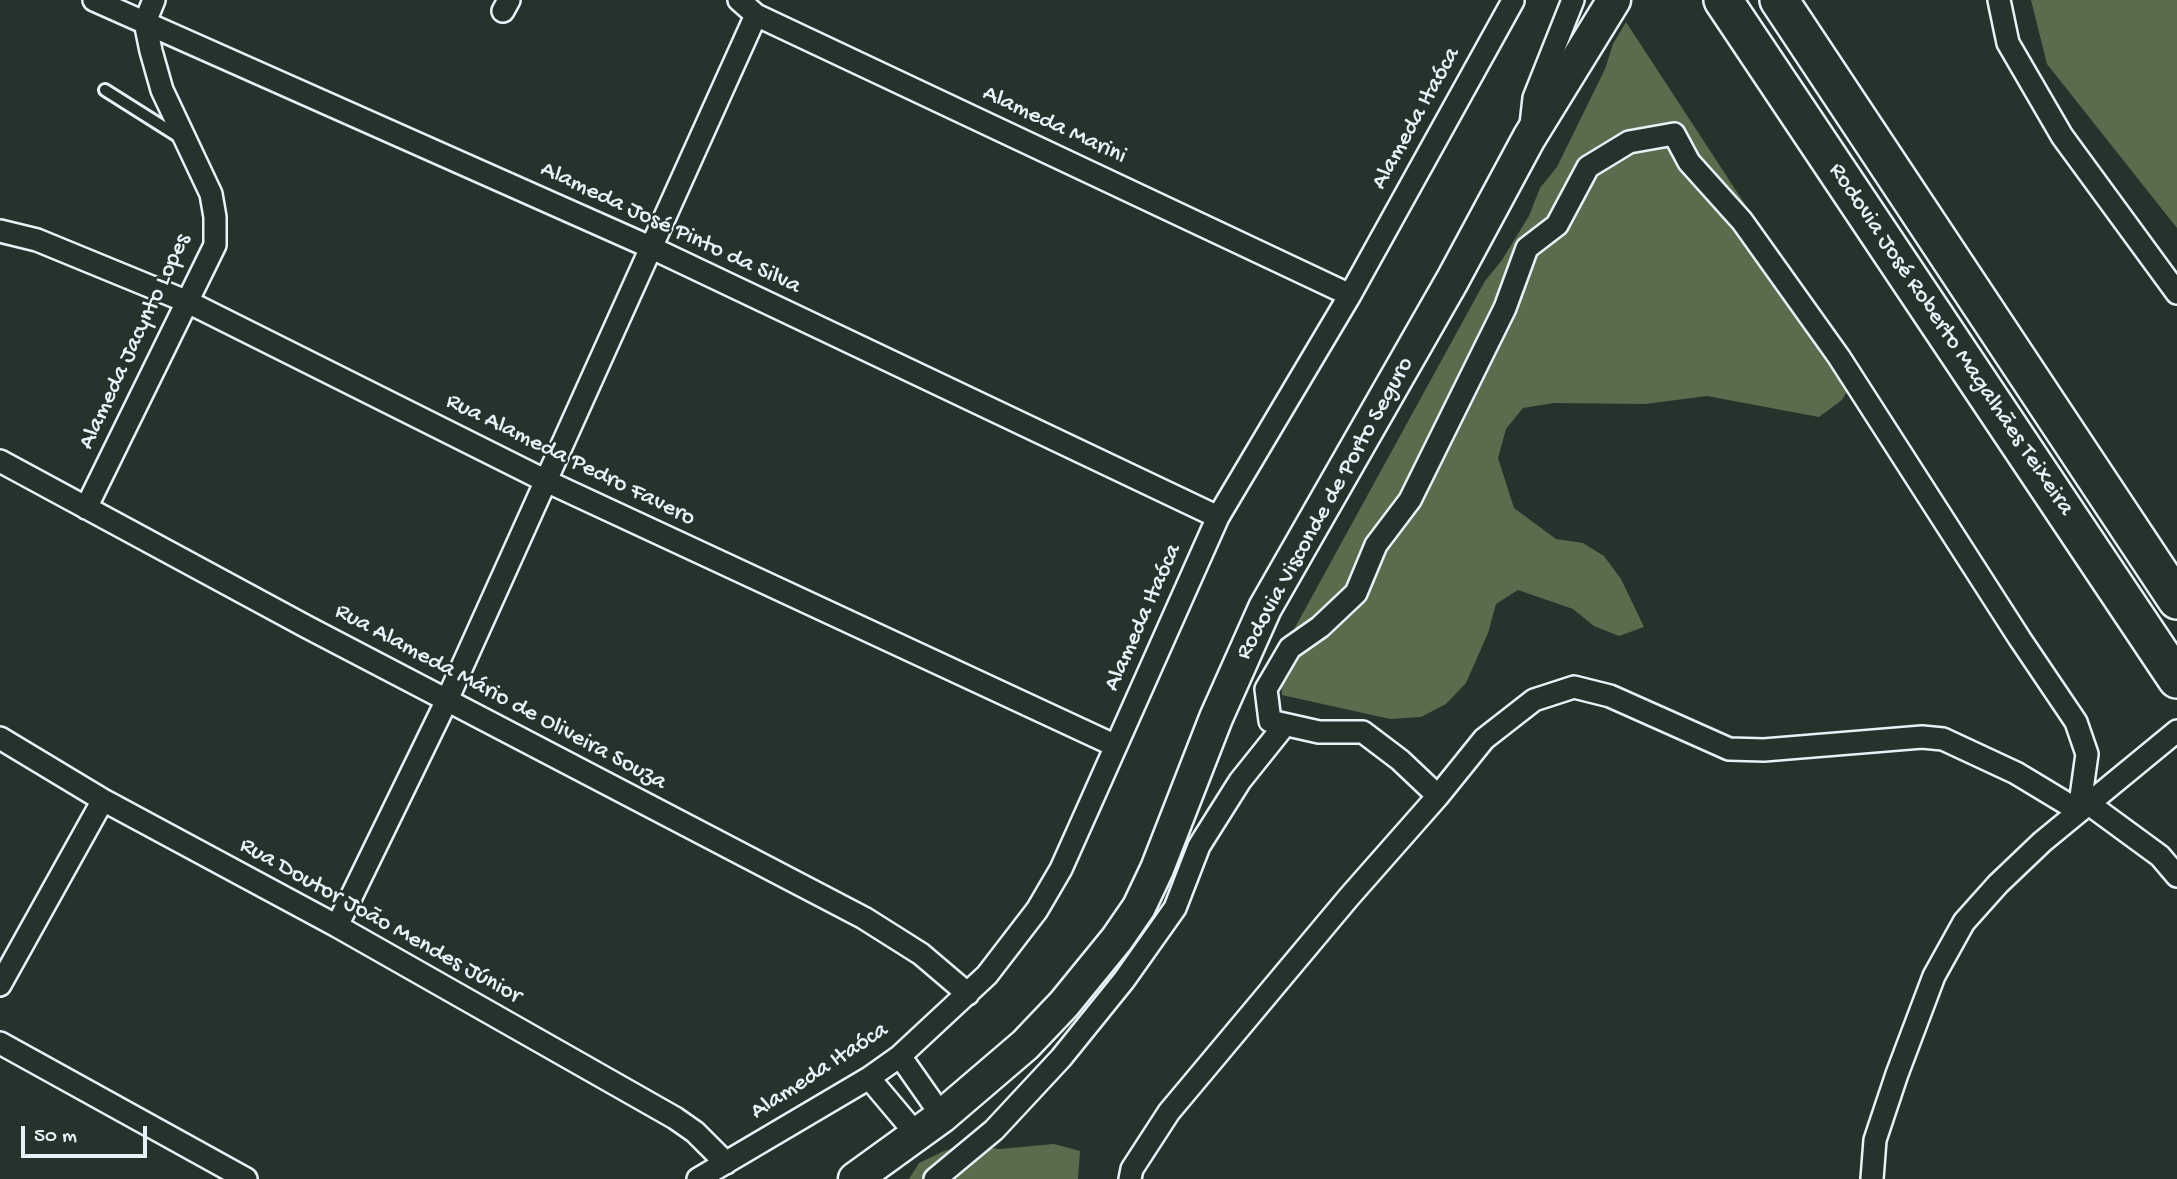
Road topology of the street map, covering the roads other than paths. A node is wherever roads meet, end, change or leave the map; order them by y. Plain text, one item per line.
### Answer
1 (94, 0) edge
2 (154, 0) edge
3 (739, 0) edge
4 (1573, 0) edge
5 (1614, 0) edge
6 (1723, 0) edge
7 (1779, 0) edge
8 (1999, 0) edge
9 (1513, 1) edge
10 (756, 15) junction
11 (145, 23) junction
12 (106, 90) dead end
13 (1529, 138) junction
14 (184, 139) junction
15 (0, 232) edge
16 (650, 247) junction
17 (2177, 293) edge
18 (1350, 295) junction
19 (188, 302) junction
20 (0, 461) edge
21 (544, 480) junction
22 (86, 508) junction
23 (1218, 517) junction
24 (2177, 600) edge
25 (2177, 679) edge
26 (447, 700) junction
27 (1284, 726) junction
28 (2171, 735) edge
29 (0, 738) edge
30 (1116, 746) junction
31 (1438, 796) junction
32 (103, 800) junction
33 (2084, 808) junction
34 (2177, 876) edge
35 (337, 926) junction
36 (0, 985) edge
37 (968, 994) junction
38 (0, 1042) edge
39 (900, 1056) junction
40 (869, 1078) junction
41 (942, 1116) junction
42 (917, 1135) junction
43 (726, 1163) junction
44 (246, 1179) edge
45 (698, 1179) edge
46 (855, 1179) edge
47 (935, 1179) edge
48 (1130, 1179) edge
49 (1872, 1179) edge

1 - 11 street, Alameda José Pinto da Silva
2 - 11 street
3 - 10 street, Alameda Marini
4 - 13 street
5 - 13 main road, Rodovia Visconde de Porto Seguro
6 - 25 highway, Rodovia José Roberto Magalhães Teixeira
7 - 24 highway, Rodovia José Roberto Magalhães Teixeira
8 - 17 street
9 - 18 street, Alameda Itaóca
10 - 16 street
10 - 18 street, Alameda Marini
11 - 14 street, Alameda Jacynto Lopes
11 - 16 street, Alameda José Pinto da Silva
12 - 14 lane
13 - 41 main road, Rodovia Visconde de Porto Seguro
14 - 19 street, Alameda Jacynto Lopes
15 - 19 street, Rua Alameda Pedro Favero
16 - 21 street
16 - 23 street, Alameda José Pinto da Silva
18 - 23 street, Alameda Itaóca
19 - 21 street, Rua Alameda Pedro Favero
19 - 22 street, Alameda Jacynto Lopes
20 - 22 street, Rua Alameda Mário de Oliveira Souza
21 - 26 street
21 - 30 street, Rua Alameda Pedro Favero
22 - 26 street, Rua Alameda Mário de Oliveira Souza
23 - 30 street, Alameda Itaóca
26 - 35 street
26 - 37 street, Rua Alameda Mário de Oliveira Souza
27 - 31 street
27 - 33 street
27 - 47 street
28 - 33 street
29 - 32 street, Rua Doutor João Mendes Júnior
30 - 37 street, Alameda Itaóca
31 - 33 street
31 - 48 street
32 - 35 street, Rua Doutor João Mendes Júnior
32 - 36 street
33 - 34 street
33 - 49 street
35 - 43 street, Rua Doutor João Mendes Júnior
37 - 39 street, Alameda Itaóca
38 - 44 street
39 - 40 street, Alameda Itaóca
39 - 41 street
40 - 42 street
40 - 43 street, Alameda Itaóca
41 - 42 main road, Rodovia Visconde de Porto Seguro
42 - 46 main road, Rodovia Visconde de Porto Seguro
43 - 45 street, Alameda Itaóca

